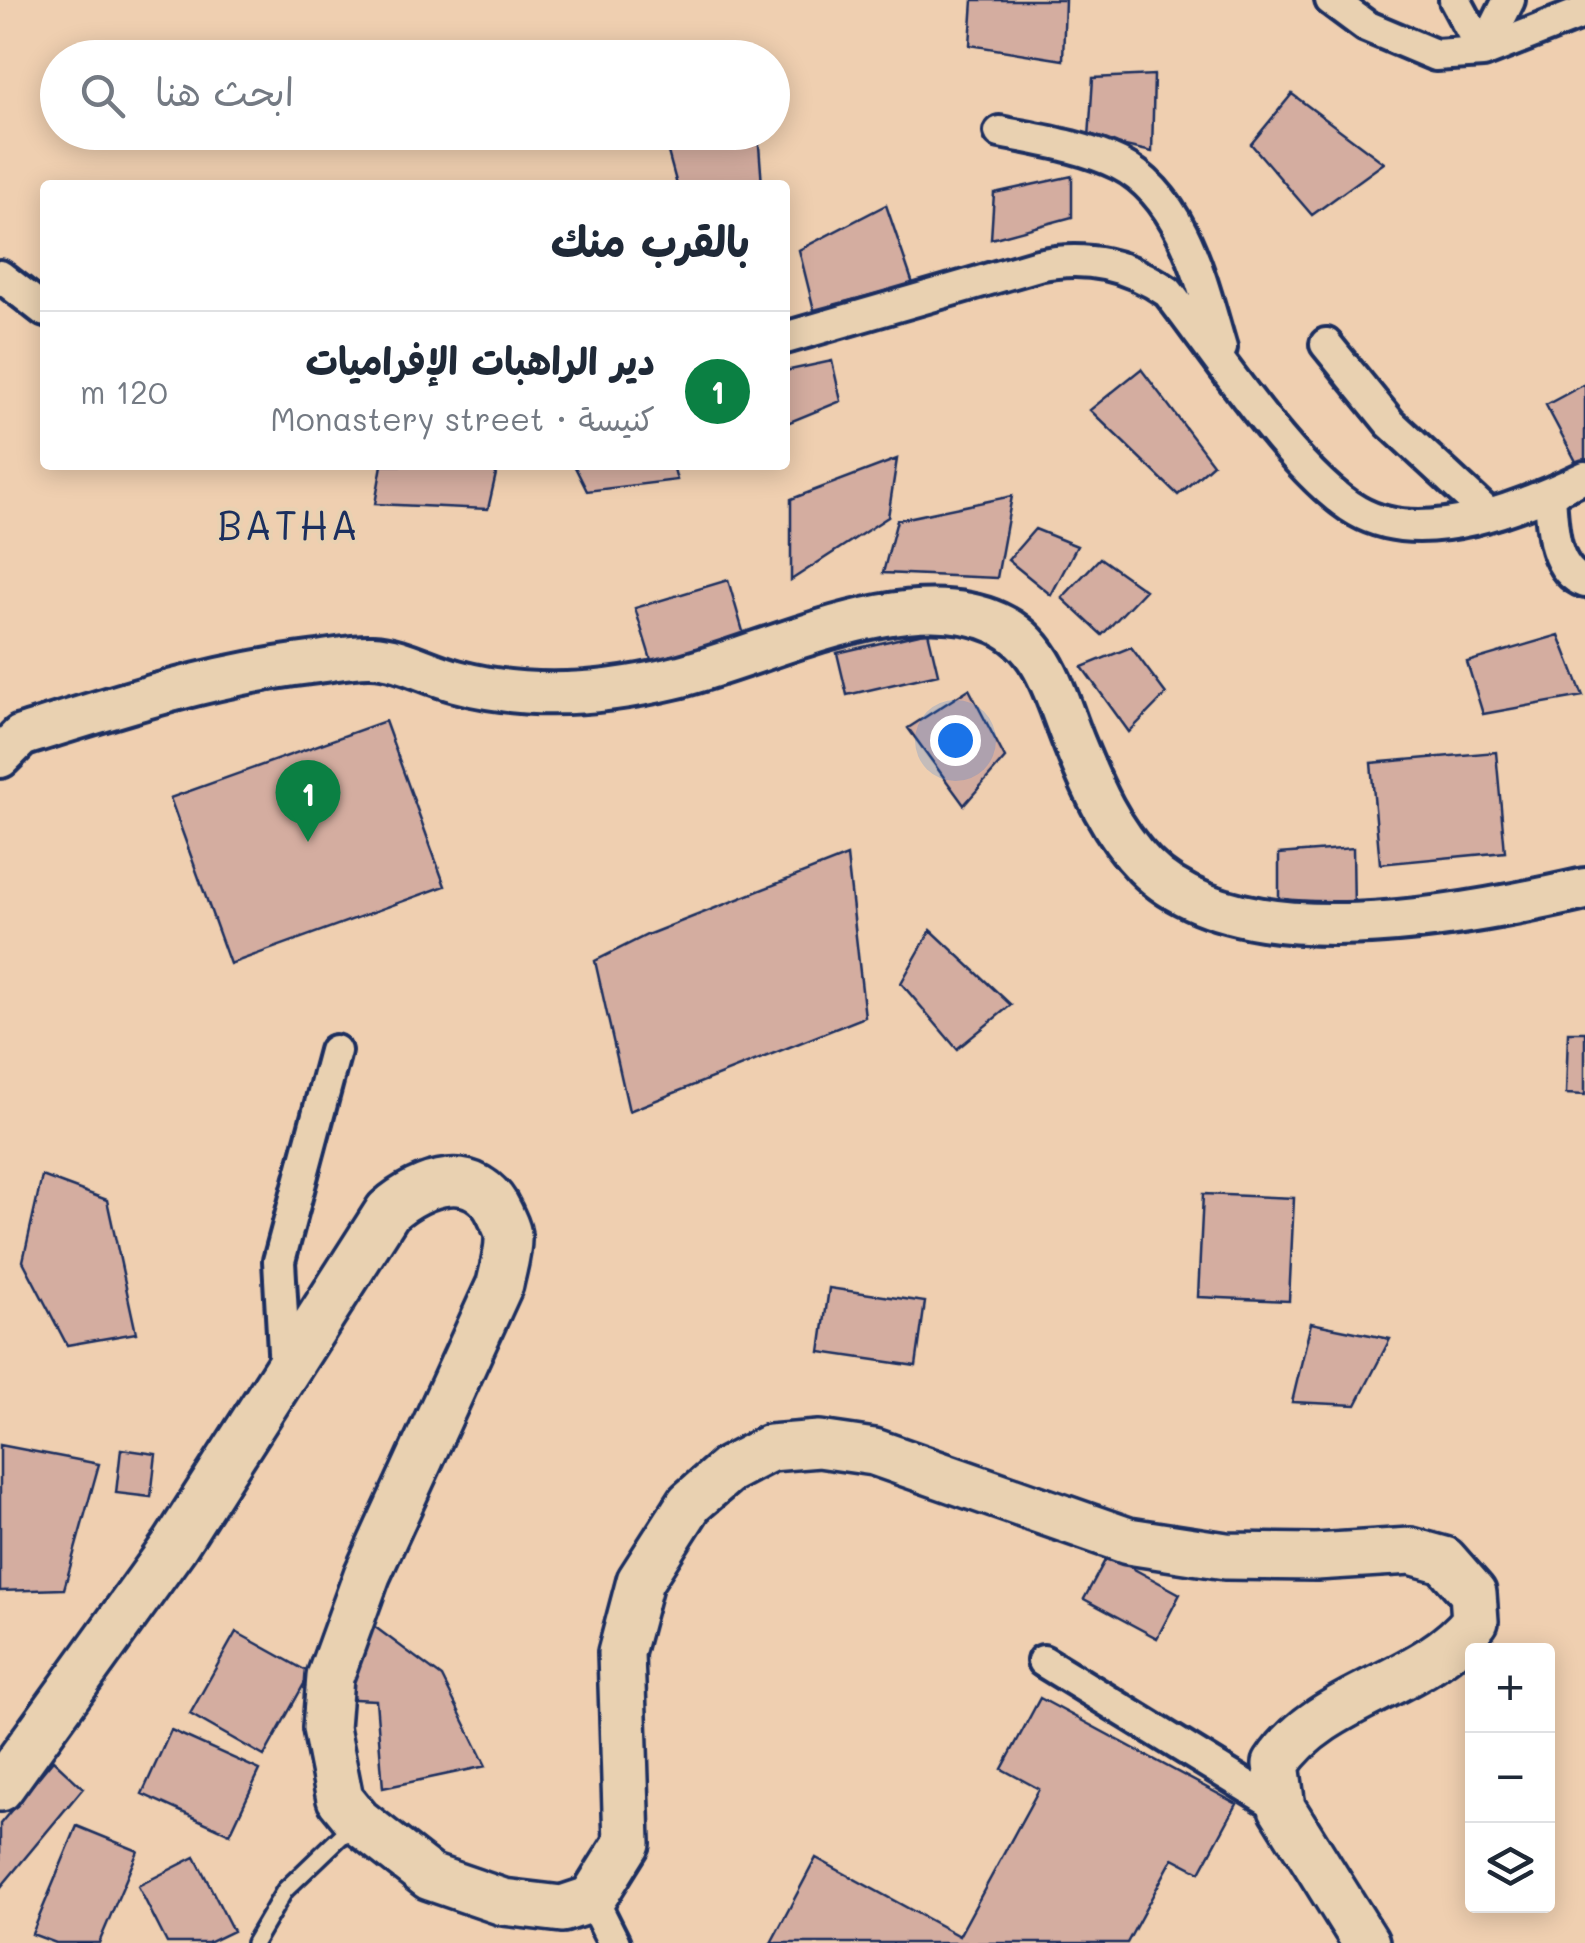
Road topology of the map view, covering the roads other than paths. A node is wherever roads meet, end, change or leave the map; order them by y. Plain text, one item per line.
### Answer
1 (1332, 0) edge
2 (1454, 0) edge
3 (1509, 0) edge
4 (1585, 12) edge
5 (1478, 27) edge
6 (1000, 132) dead end
7 (0, 276) edge
8 (40, 307) edge
9 (790, 336) edge
10 (1326, 344) dead end
11 (1226, 366) junction
12 (1585, 477) edge
13 (1550, 494) junction
14 (1486, 512) junction
15 (1585, 582) edge
16 (0, 757) edge
17 (1585, 888) edge
18 (336, 1050) dead end
19 (285, 1368) junction
20 (1043, 1662) dead end
21 (0, 1788) edge
22 (1282, 1808) junction
23 (358, 1821) junction
24 (592, 1898) junction
25 (254, 1943) edge
26 (614, 1943) edge
27 (1366, 1943) edge

1 - 5 street
2 - 5 street
3 - 5 street
4 - 5 street
6 - 11 street
7 - 8 street
9 - 11 street
10 - 14 street
11 - 14 street
12 - 13 street
13 - 14 street
13 - 15 street
16 - 17 street
18 - 19 street
19 - 21 main road
19 - 23 main road
20 - 22 street
22 - 24 main road
22 - 27 main road
23 - 24 main road
23 - 25 lane
24 - 26 street

